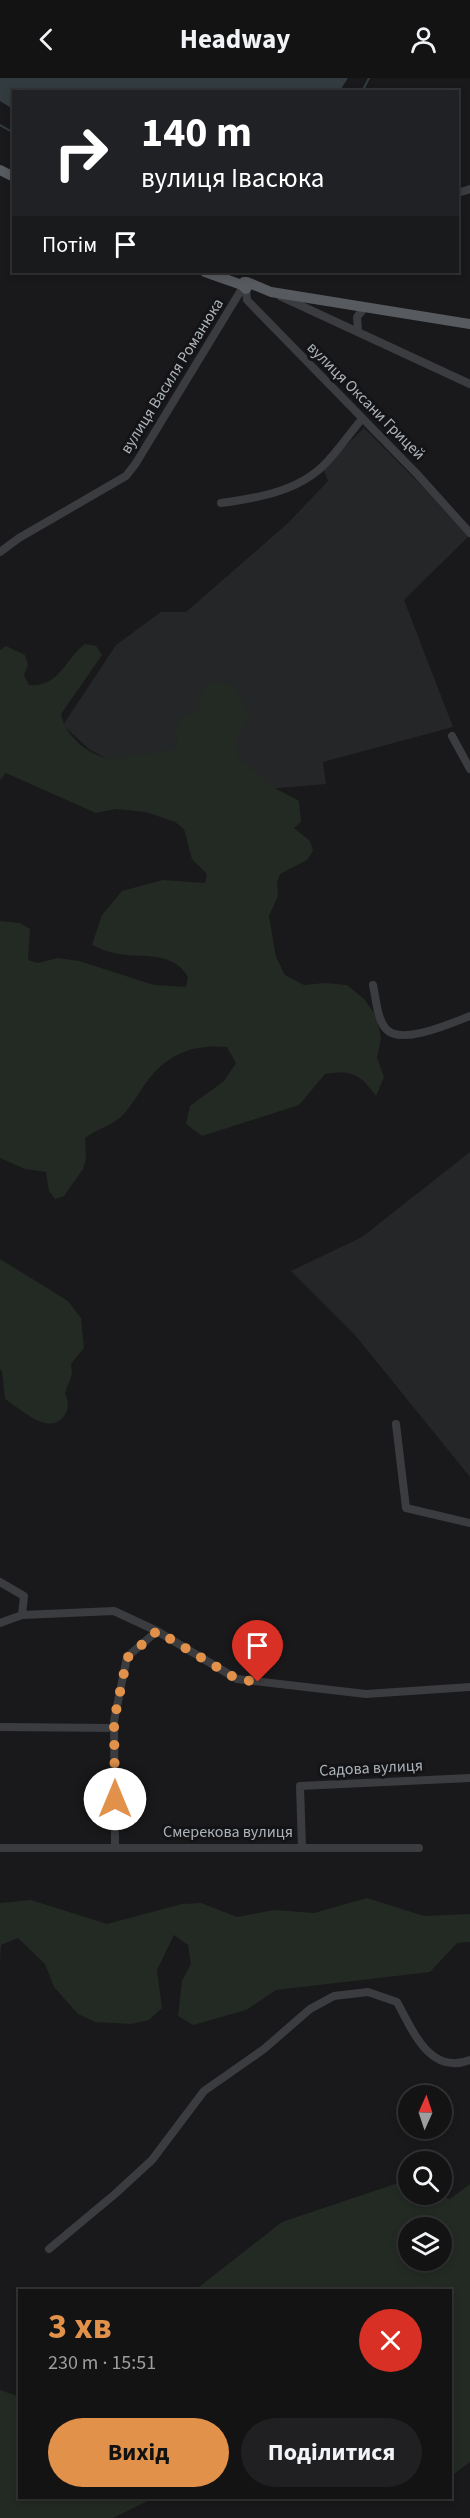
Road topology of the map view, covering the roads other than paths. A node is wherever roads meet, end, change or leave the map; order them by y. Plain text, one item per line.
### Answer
1 (208, 273) edge
2 (246, 286) junction
3 (269, 291) junction
4 (365, 307) junction
5 (470, 324) edge
6 (358, 331) junction
7 (470, 384) edge
8 (362, 419) junction
9 (220, 503) dead end
10 (470, 533) edge
11 (0, 552) edge
12 (452, 736) dead end
13 (470, 770) edge
14 (373, 985) dead end
15 (470, 1017) edge
16 (396, 1424) dead end
17 (470, 1523) edge
18 (0, 1582) edge
19 (22, 1615) junction
20 (0, 1623) edge
21 (157, 1631) junction
22 (470, 1686) edge
23 (0, 1726) edge
24 (114, 1728) junction
25 (470, 1778) edge
26 (115, 1846) junction
27 (0, 1848) edge
28 (302, 1848) junction
29 (419, 1848) dead end
30 (470, 2060) edge
31 (49, 2249) dead end

1 - 2 main road
2 - 3 main road
2 - 8 street, вулиця Оксани Грицей
2 - 11 street, вулиця Василя Романюка
3 - 4 main road
3 - 6 street
4 - 5 main road
4 - 6 street
6 - 7 street
8 - 9 street
8 - 10 street, вулиця Оксани Грицей
12 - 13 street
14 - 15 street
16 - 17 street
18 - 19 street
19 - 20 street
19 - 21 street
21 - 22 street
21 - 24 street
23 - 24 street
24 - 26 street
25 - 28 street, Садова вулиця
26 - 27 street, Смерекова вулиця
26 - 28 street, Смерекова вулиця
28 - 29 street, Смерекова вулиця
30 - 31 street

